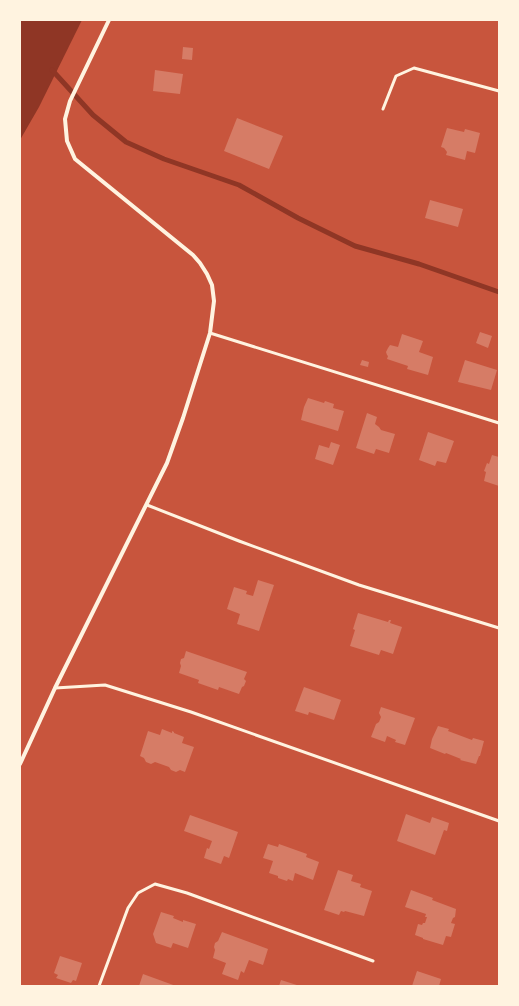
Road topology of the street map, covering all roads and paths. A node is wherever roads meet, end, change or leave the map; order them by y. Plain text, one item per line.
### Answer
1 (109, 20) edge
2 (499, 91) edge
3 (382, 109) dead end
4 (210, 333) junction
5 (499, 423) edge
6 (147, 505) junction
7 (499, 628) edge
8 (55, 688) junction
9 (20, 764) edge
10 (499, 821) edge
11 (373, 961) dead end
12 (99, 986) edge

1 - 4 street
2 - 3 lane
4 - 5 lane
4 - 6 street
6 - 7 lane
6 - 8 street
8 - 9 street
8 - 10 lane
11 - 12 lane

